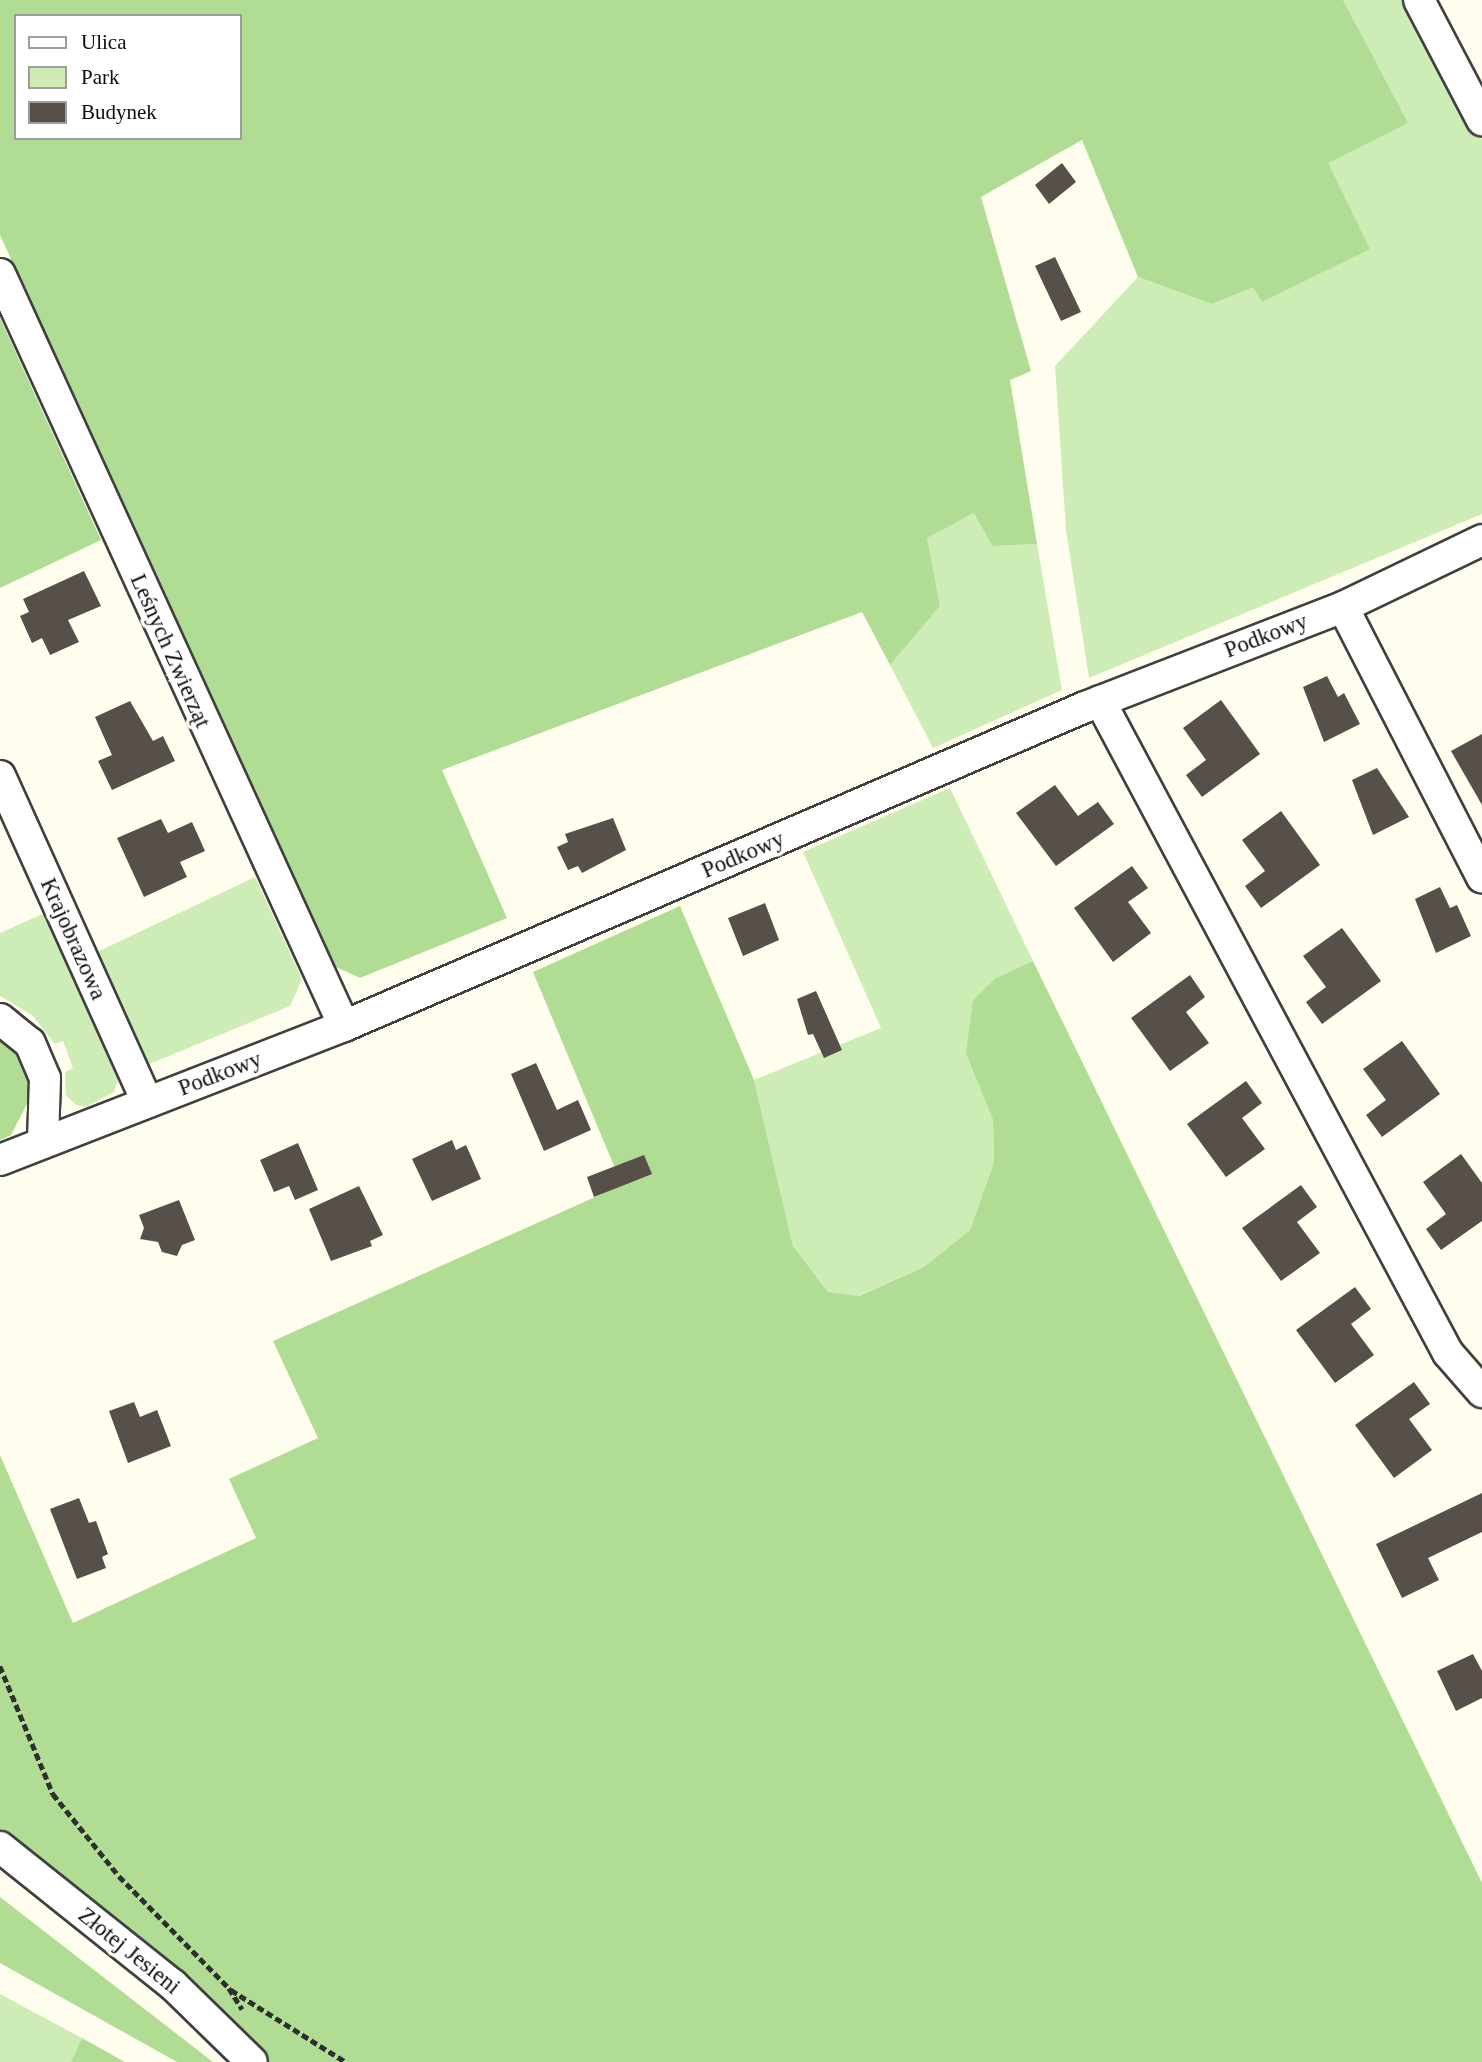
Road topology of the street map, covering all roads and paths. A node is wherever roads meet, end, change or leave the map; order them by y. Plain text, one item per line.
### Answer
1 (1419, 0) edge
2 (1482, 120) edge
3 (0, 274) edge
4 (1482, 540) edge
5 (1343, 607) junction
6 (1100, 701) junction
7 (0, 776) edge
8 (1482, 877) edge
9 (0, 1018) edge
10 (344, 1026) junction
11 (147, 1102) junction
12 (43, 1143) junction
13 (0, 1160) edge
14 (1482, 1392) edge
15 (0, 1665) edge
16 (0, 1847) edge
17 (229, 1988) junction
18 (248, 2020) dead end
19 (252, 2062) edge
20 (346, 2062) edge

1 - 2 street
3 - 10 street, Leśnych Zwierząt
4 - 5 street, Podkowy
5 - 6 street, Podkowy
5 - 8 street
6 - 10 street, Podkowy
6 - 14 street
7 - 11 street, Krajobrazowa
9 - 12 street
10 - 11 street, Podkowy
11 - 12 street, Podkowy
12 - 13 street, Podkowy
15 - 17 path
16 - 19 street, Złotej Jesieni
17 - 18 path
17 - 20 path

